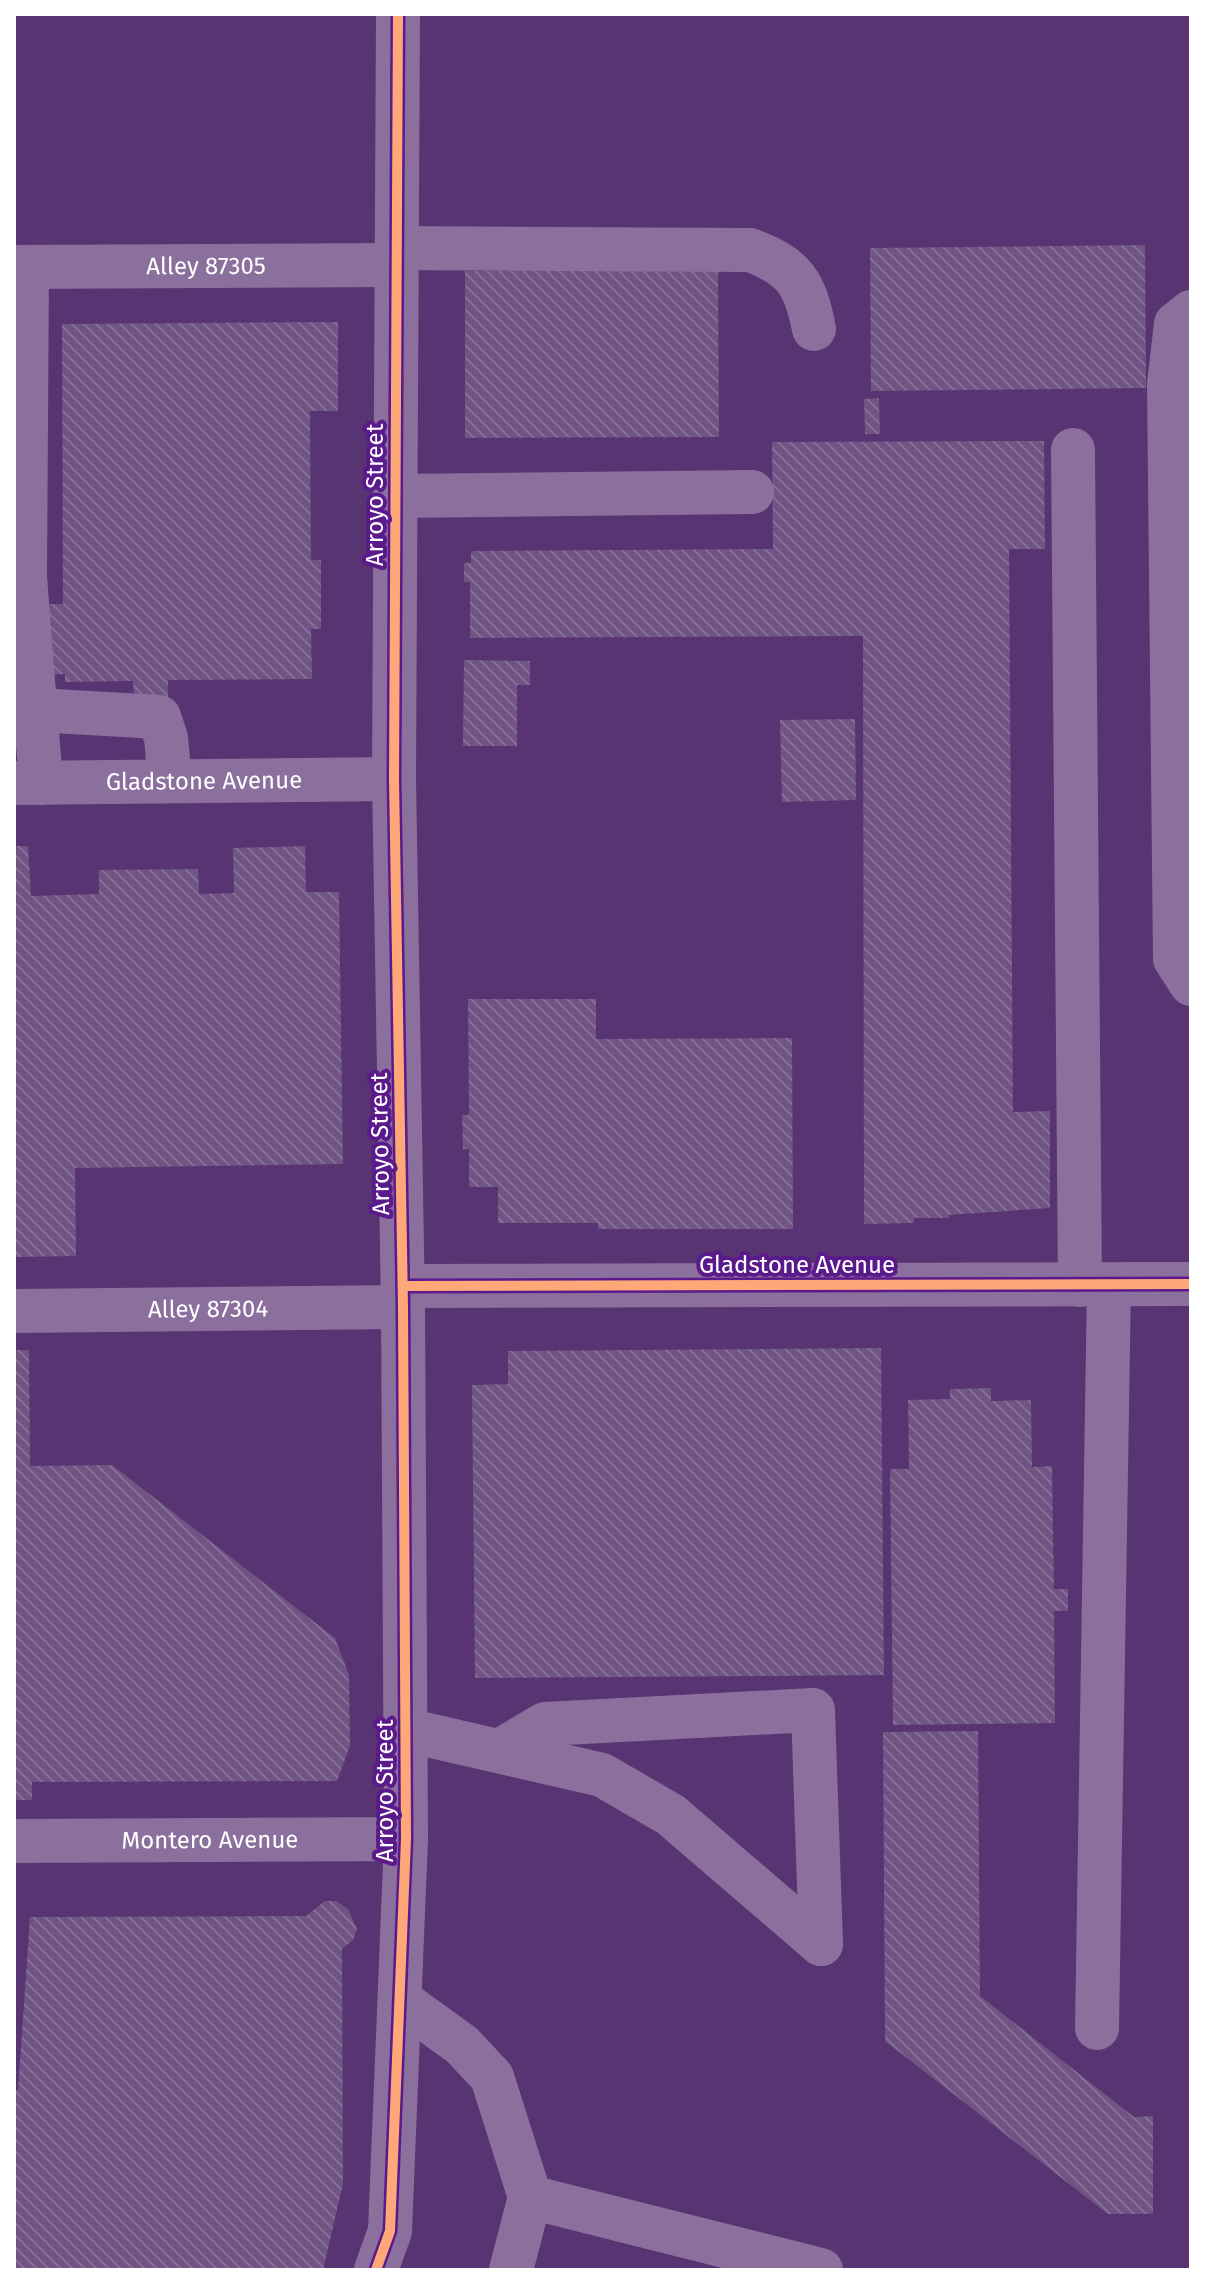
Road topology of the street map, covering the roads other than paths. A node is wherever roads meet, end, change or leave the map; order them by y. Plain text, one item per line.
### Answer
1 (398, 14) edge
2 (396, 257) junction
3 (20, 267) edge
4 (1191, 312) edge
5 (814, 329) dead end
6 (1073, 450) dead end
7 (752, 492) dead end
8 (395, 496) junction
9 (36, 710) junction
10 (394, 779) junction
11 (170, 781) junction
12 (28, 783) edge
13 (1191, 984) edge
14 (1191, 1284) edge
15 (1094, 1285) junction
16 (403, 1297) junction
17 (14, 1311) edge
18 (406, 1730) junction
19 (501, 1750) junction
20 (406, 1839) junction
21 (14, 1841) edge
22 (400, 2000) junction
23 (1097, 2028) dead end
24 (530, 2197) junction
25 (376, 2270) edge
26 (511, 2270) edge
27 (821, 2270) edge

1 - 2 street, Arroyo Street
2 - 3 street, Alley 87305
2 - 5 street, Alley 87305
2 - 8 street, Arroyo Street
3 - 9 street
4 - 13 street
6 - 15 street
7 - 8 street
8 - 10 street, Arroyo Street
9 - 11 street
9 - 12 street
10 - 11 street, Gladstone Avenue
10 - 16 street, Arroyo Street
11 - 12 street, Gladstone Avenue
14 - 15 street, Gladstone Avenue
15 - 16 street, Gladstone Avenue
15 - 23 street
16 - 17 street, Alley 87304
16 - 18 street, Arroyo Street
18 - 19 street
18 - 20 street, Arroyo Street
19 - 19 street
20 - 21 street, Montero Avenue
20 - 22 street, Arroyo Street
22 - 24 street
22 - 25 street, Arroyo Street
24 - 26 street
24 - 27 street

